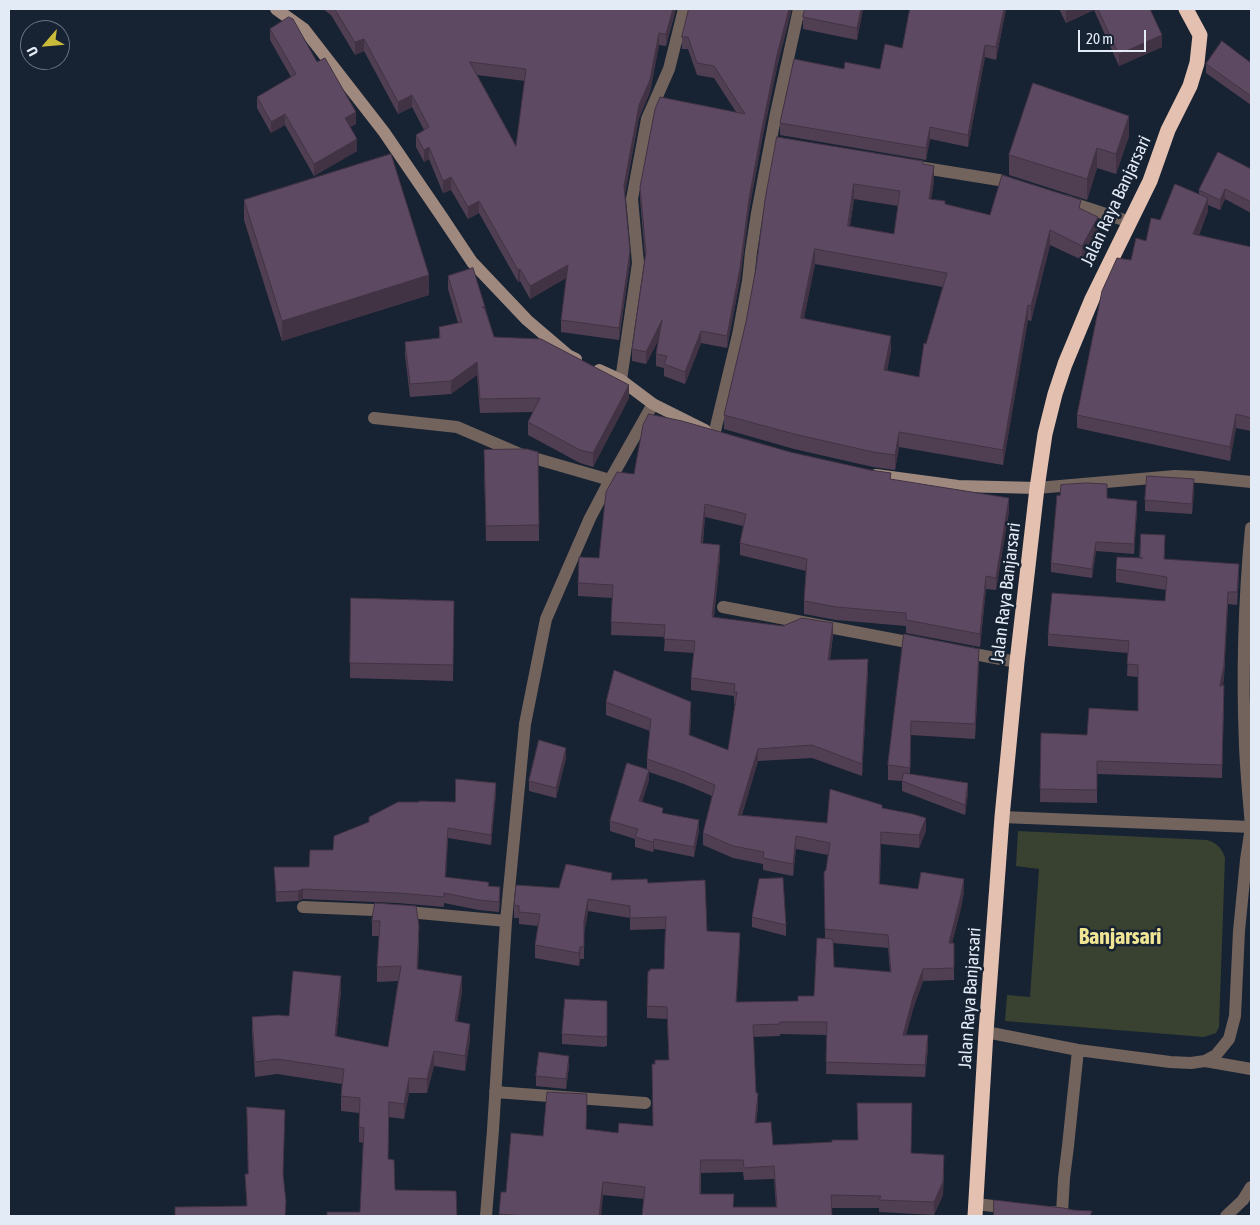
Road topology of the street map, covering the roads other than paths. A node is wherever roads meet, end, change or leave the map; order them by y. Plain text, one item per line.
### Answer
1 (276, 9) edge
2 (684, 9) edge
3 (799, 9) edge
4 (1186, 9) edge
5 (910, 166) edge
6 (1025, 188) edge
7 (1052, 197) edge
8 (1130, 222) junction
9 (621, 380) junction
10 (653, 404) junction
11 (374, 418) dead end
12 (864, 473) edge
13 (610, 480) junction
14 (1251, 482) edge
15 (1038, 488) junction
16 (1251, 528) edge
17 (723, 607) dead end
18 (929, 646) edge
19 (948, 649) edge
20 (1017, 662) junction
21 (1247, 683) edge
22 (1002, 817) junction
23 (1251, 827) edge
24 (303, 907) dead end
25 (506, 921) junction
26 (986, 1032) junction
27 (1078, 1050) junction
28 (1205, 1061) junction
29 (1251, 1069) edge
30 (495, 1092) junction
31 (645, 1103) dead end
32 (1251, 1187) edge
33 (1024, 1209) edge
34 (975, 1210) edge
35 (1043, 1211) edge
36 (1062, 1213) junction
37 (486, 1216) edge
38 (1075, 1216) edge
39 (1226, 1216) edge

1 - 9 street
2 - 9 street
3 - 10 street
4 - 8 highway, Jalan Raya Banjarsari
5 - 6 street
7 - 8 street
8 - 15 highway, Jalan Raya Banjarsari
9 - 10 street
10 - 13 street
11 - 13 street
12 - 15 street
13 - 25 street
14 - 15 street
15 - 20 highway, Jalan Raya Banjarsari
16 - 21 street
17 - 18 street
19 - 20 street
20 - 22 highway, Jalan Raya Banjarsari
21 - 23 street
22 - 23 street
22 - 26 highway, Jalan Raya Banjarsari
23 - 28 street
24 - 25 street
25 - 30 street
26 - 27 street
26 - 34 highway, Jalan Raya Banjarsari
27 - 28 street
27 - 36 street
28 - 29 street
30 - 31 street
30 - 37 street
32 - 39 street
33 - 34 street
35 - 36 street
36 - 38 street

